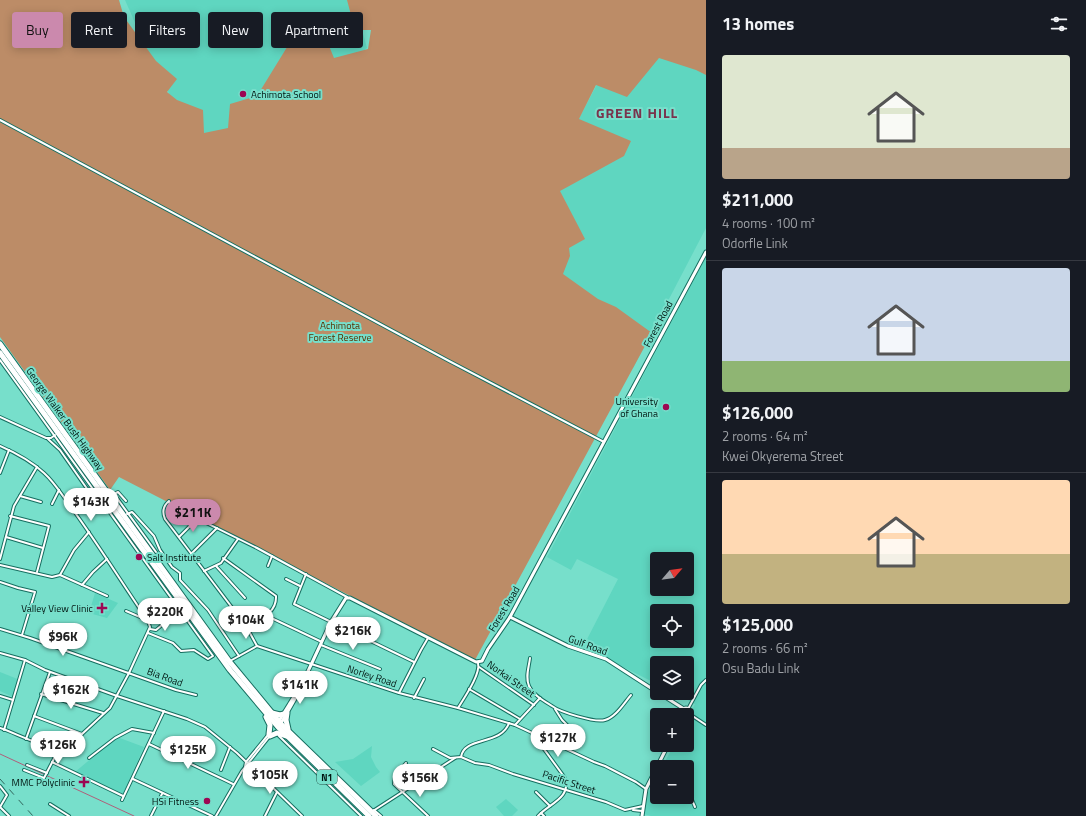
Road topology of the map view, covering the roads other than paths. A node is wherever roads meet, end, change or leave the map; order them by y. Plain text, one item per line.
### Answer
1 (0, 120) edge
2 (706, 252) edge
3 (0, 344) edge
4 (0, 353) edge
5 (0, 360) edge
6 (0, 417) edge
7 (56, 434) junction
8 (48, 439) junction
9 (604, 442) junction
10 (0, 446) edge
11 (9, 450) junction
12 (37, 467) junction
13 (0, 473) edge
14 (90, 484) junction
15 (86, 487) junction
16 (59, 490) junction
17 (20, 496) junction
18 (102, 500) junction
19 (126, 501) dead end
20 (41, 502) dead end
21 (52, 504) dead end
22 (100, 506) dead end
23 (109, 510) junction
24 (128, 514) junction
25 (10, 516) junction
26 (197, 519) junction
27 (217, 528) junction
28 (89, 532) junction
29 (6, 537) junction
30 (178, 537) junction
31 (239, 538) junction
32 (43, 548) junction
33 (160, 550) junction
34 (154, 554) junction
35 (191, 554) junction
36 (272, 556) junction
37 (223, 558) junction
38 (0, 559) edge
39 (107, 559) junction
40 (0, 565) edge
41 (216, 566) junction
42 (268, 566) dead end
43 (204, 571) junction
44 (37, 572) junction
45 (306, 574) junction
46 (60, 575) junction
47 (286, 579) dead end
48 (0, 582) edge
49 (82, 585) junction
50 (300, 586) junction
51 (107, 596) dead end
52 (347, 597) junction
53 (245, 598) dead end
54 (126, 611) dead end
55 (175, 614) dead end
56 (267, 616) junction
57 (510, 618) junction
58 (148, 621) junction
59 (331, 622) junction
60 (246, 626) junction
61 (0, 629) edge
62 (150, 629) junction
63 (148, 633) junction
64 (22, 635) junction
65 (428, 638) junction
66 (322, 644) junction
67 (257, 646) junction
68 (0, 653) edge
69 (239, 656) junction
70 (530, 658) dead end
71 (24, 660) junction
72 (229, 661) junction
73 (414, 662) junction
74 (478, 663) junction
75 (311, 664) junction
76 (479, 667) junction
77 (380, 670) dead end
78 (50, 672) junction
79 (129, 673) junction
80 (424, 679) dead end
81 (706, 680) edge
82 (650, 687) edge
83 (469, 689) junction
84 (399, 693) junction
85 (42, 694) junction
86 (631, 695) dead end
87 (0, 696) edge
88 (117, 696) junction
89 (196, 696) dead end
90 (414, 698) junction
91 (540, 698) junction
92 (13, 700) junction
93 (669, 700) edge
94 (534, 705) junction
95 (458, 708) junction
96 (554, 708) junction
97 (680, 708) edge
98 (688, 708) edge
99 (263, 710) junction
100 (164, 711) junction
101 (104, 713) junction
102 (272, 713) junction
103 (286, 713) junction
104 (34, 716) junction
105 (694, 717) edge
106 (520, 719) junction
107 (509, 723) junction
108 (278, 725) junction
109 (515, 725) junction
110 (706, 725) edge
111 (0, 728) edge
112 (4, 730) junction
113 (572, 730) dead end
114 (154, 733) junction
115 (277, 733) junction
116 (532, 733) junction
117 (82, 734) junction
118 (269, 735) junction
119 (289, 736) junction
120 (26, 739) junction
121 (149, 744) junction
122 (230, 747) junction
123 (433, 749) dead end
124 (59, 750) junction
125 (461, 757) junction
126 (89, 758) dead end
127 (456, 758) junction
128 (52, 762) junction
129 (247, 763) junction
130 (406, 763) dead end
131 (27, 765) dead end
132 (24, 770) dead end
133 (221, 770) dead end
134 (46, 775) junction
135 (132, 779) junction
136 (650, 780) edge
137 (233, 784) junction
138 (0, 786) edge
139 (646, 789) junction
140 (566, 790) junction
141 (402, 791) junction
142 (277, 792) junction
143 (536, 792) dead end
144 (162, 794) junction
145 (124, 796) junction
146 (122, 800) dead end
147 (694, 802) edge
148 (50, 804) dead end
149 (550, 806) junction
150 (642, 806) junction
151 (0, 807) edge
152 (695, 807) dead end
153 (632, 809) junction
154 (642, 811) junction
155 (541, 813) junction
156 (373, 814) edge
157 (9, 816) edge
158 (69, 816) edge
159 (151, 816) edge
160 (212, 816) edge
161 (216, 816) edge
162 (265, 816) edge
163 (302, 816) edge
164 (361, 816) edge
165 (381, 816) edge
166 (428, 816) edge
167 (538, 816) edge
168 (544, 816) edge
169 (642, 816) edge

1 - 9 street
2 - 9 main road, Forest Road
3 - 34 highway, George Walker Bush Highway / N1
4 - 7 highway, George Walker Bush Highway
5 - 7 street
6 - 8 street
7 - 8 street
7 - 14 street
7 - 99 highway, George Walker Bush Highway / N1
8 - 15 street
9 - 57 main road, Forest Road
10 - 11 street
11 - 12 street
11 - 13 street
12 - 16 street
12 - 17 street
14 - 15 street
14 - 18 street
15 - 18 street
16 - 21 street
16 - 28 street
17 - 20 street
17 - 25 street
18 - 23 street
19 - 24 street
22 - 23 street
23 - 63 street
24 - 33 street
24 - 34 street
25 - 29 street
25 - 32 street
26 - 27 street
26 - 30 street
26 - 30 street
27 - 31 street
27 - 35 street
28 - 39 street
28 - 46 street
29 - 32 street
29 - 38 street
30 - 35 street
31 - 36 street
31 - 37 street
32 - 44 street
33 - 34 street
33 - 69 street
34 - 72 highway, George Walker Bush Highway / N1
35 - 43 street
36 - 42 street
36 - 45 street
37 - 41 street
37 - 56 street
39 - 49 street
39 - 58 street
40 - 44 street
41 - 43 street
41 - 53 street
43 - 60 street
44 - 46 street
45 - 50 street
45 - 52 street
46 - 49 street
47 - 50 street
48 - 64 street
49 - 51 street
50 - 59 street
52 - 59 main road
52 - 65 main road
54 - 58 street
55 - 62 street
56 - 60 street
56 - 66 street
57 - 74 main road, Forest Road
57 - 82 main road, Gulf Road
58 - 62 street
59 - 66 main road
59 - 73 street
60 - 67 street
61 - 64 street, Bia Road
62 - 63 street
63 - 79 street
64 - 79 street, Bia Road
65 - 73 street
65 - 74 main road
66 - 75 main road
66 - 77 street
67 - 69 street
67 - 75 street, Norley Road
68 - 71 street
69 - 72 street
70 - 91 street
71 - 78 street
71 - 92 street
72 - 102 highway, George Walker Bush Highway / N1
73 - 84 street
74 - 76 street
75 - 84 street, Norley Road
75 - 103 main road
76 - 83 street
76 - 94 street, Norkai Street
78 - 85 street
78 - 88 street
79 - 88 street
79 - 89 street, Bia Road
80 - 90 street
81 - 98 street
83 - 95 street
83 - 106 street
84 - 90 street, Norley Road
85 - 101 street
85 - 104 street
86 - 96 street
87 - 92 street
88 - 100 street
88 - 101 street
90 - 95 street, Norley Road
91 - 94 street
91 - 96 street
92 - 112 street
93 - 97 main road, Gulf Road
94 - 106 street
95 - 107 street, Norley Road
96 - 113 street
99 - 108 highway, George Walker Bush Highway / N1
99 - 118 highway
100 - 114 street
100 - 122 street
101 - 117 street
102 - 103 highway
102 - 108 highway, George Walker Bush Highway / N1
103 - 108 main road
103 - 119 highway
104 - 117 street
104 - 120 street
105 - 110 street
106 - 109 street
107 - 109 street, Norley Road
107 - 125 street
108 - 118 street
108 - 119 highway, George Walker Bush Highway / N1
109 - 116 street, Norley Road
111 - 112 street
112 - 120 street
114 - 121 street
114 - 126 street
115 - 118 highway
115 - 119 highway
115 - 164 street
116 - 139 street, Norley Road
116 - 140 street
117 - 124 street
118 - 129 street
119 - 156 highway, George Walker Bush Highway / N1
119 - 156 highway, George Walker Bush Highway / N1
120 - 124 street
121 - 135 street
121 - 137 street
122 - 129 street
122 - 133 street
123 - 127 street
124 - 128 street
125 - 127 street
125 - 140 street, Pacific Street
127 - 141 street
128 - 134 street
128 - 145 street
129 - 137 street
129 - 142 street
130 - 141 street
131 - 134 street
132 - 134 street
135 - 144 street
135 - 145 street
136 - 139 main road
137 - 161 street
138 - 151 street
139 - 150 main road
140 - 149 street
140 - 153 street, Pacific Street
141 - 156 street
141 - 166 street
142 - 162 street
142 - 163 street
143 - 149 street
144 - 159 street
144 - 160 street
145 - 146 street
147 - 152 street
148 - 158 street
149 - 155 street
150 - 153 street, Pacific Street
150 - 154 main road
151 - 157 street
153 - 154 street, Pacific Street
154 - 169 main road
155 - 167 street
155 - 168 street
156 - 165 street

